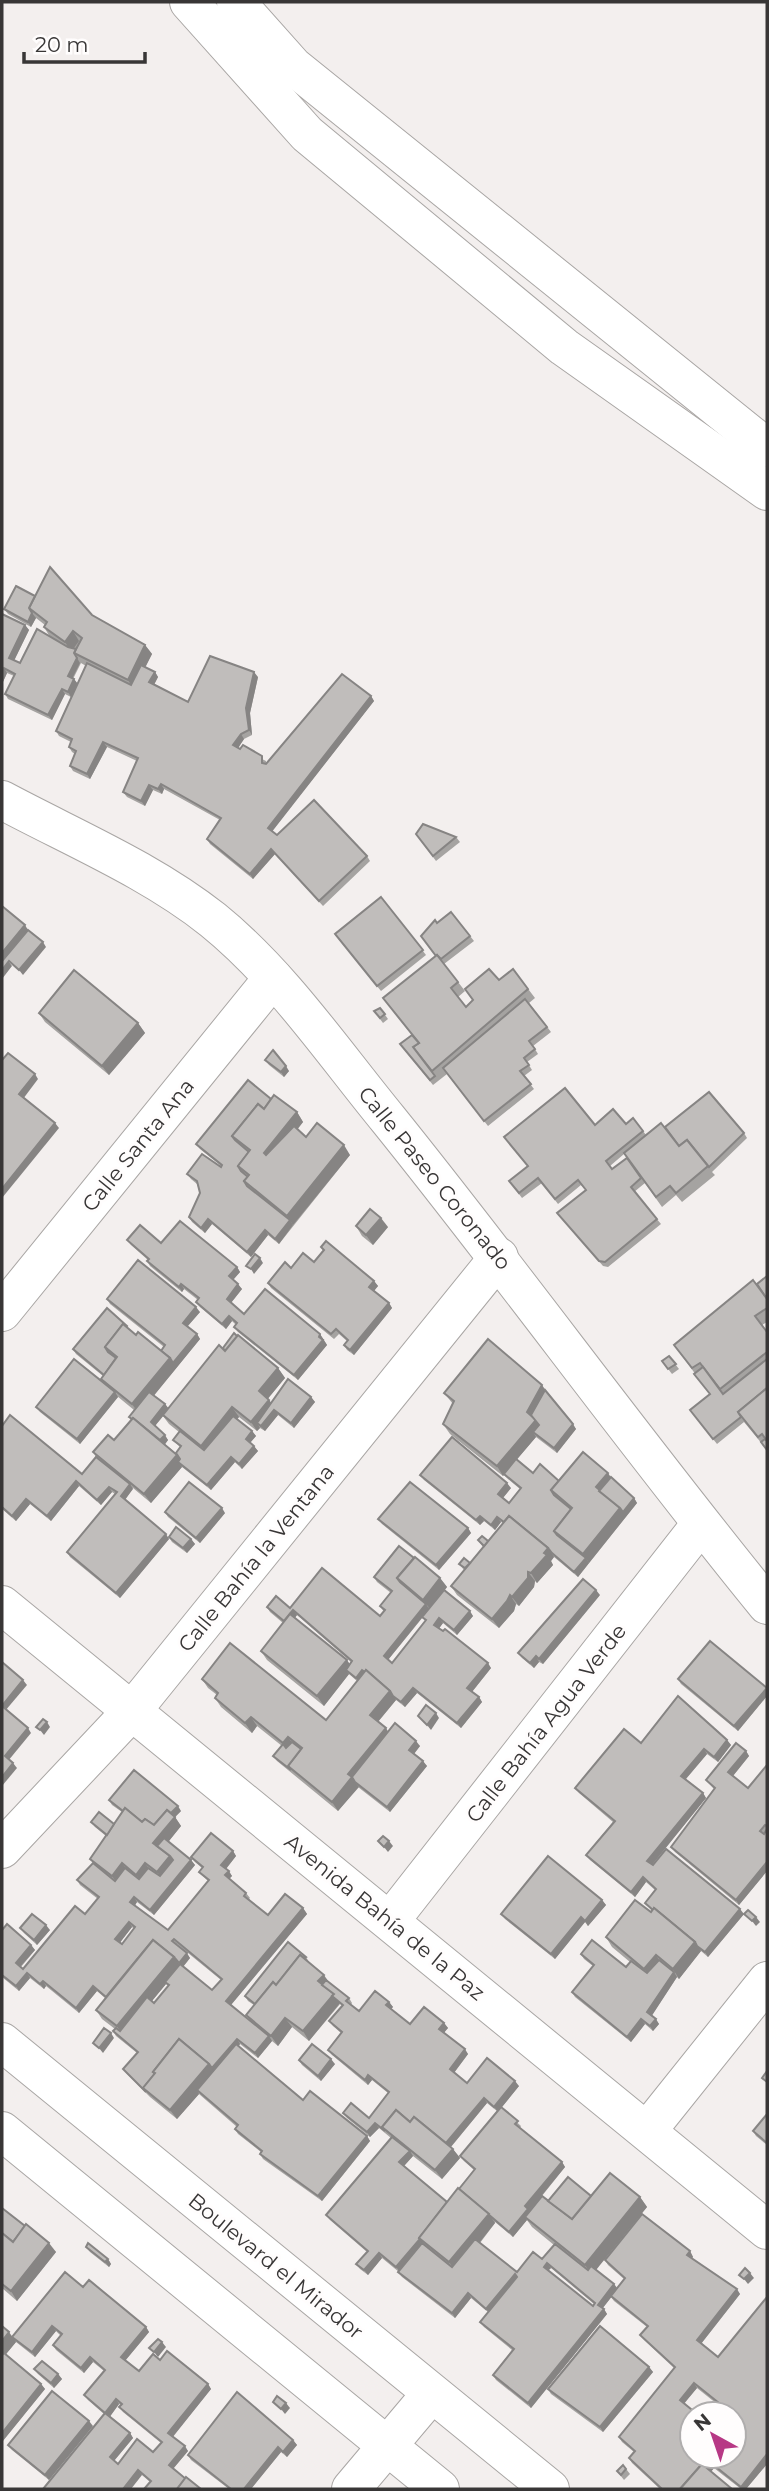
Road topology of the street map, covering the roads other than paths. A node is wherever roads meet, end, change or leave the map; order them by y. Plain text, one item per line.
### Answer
1 (189, 2) edge
2 (236, 2) edge
3 (767, 448) edge
4 (767, 491) edge
5 (2, 800) edge
6 (273, 978) junction
7 (499, 1257) junction
8 (2, 1312) edge
9 (701, 1524) junction
10 (2, 1605) edge
11 (767, 1605) edge
12 (131, 1712) junction
13 (2, 1849) edge
14 (390, 1921) junction
15 (767, 1981) edge
16 (2, 2042) edge
17 (2, 2131) edge
18 (647, 2132) junction
19 (767, 2230) edge
20 (431, 2394) junction
21 (386, 2445) junction
22 (351, 2489) edge
23 (440, 2489) edge
24 (550, 2489) edge

1 - 4 main road
2 - 3 main road
5 - 6 main road, Calle Paseo Coronado
6 - 7 main road, Calle Paseo Coronado
6 - 8 main road, Calle Santa Ana
7 - 9 main road, Calle Paseo Coronado
7 - 12 main road, Calle Bahía la Ventana
9 - 11 main road, Calle Paseo Coronado
9 - 14 main road, Calle Bahía Agua Verde
10 - 12 main road, Avenida Bahía de la Paz
12 - 13 main road, Calle Bahía la Ventana
12 - 14 main road, Avenida Bahía de la Paz
14 - 18 main road, Avenida Bahía de la Paz
15 - 18 main road
16 - 20 main road, Boulevard el Mirador
17 - 21 main road
18 - 19 main road, Avenida Bahía de la Paz
20 - 21 main road
20 - 24 main road, Boulevard el Mirador
21 - 22 main road
21 - 23 main road

